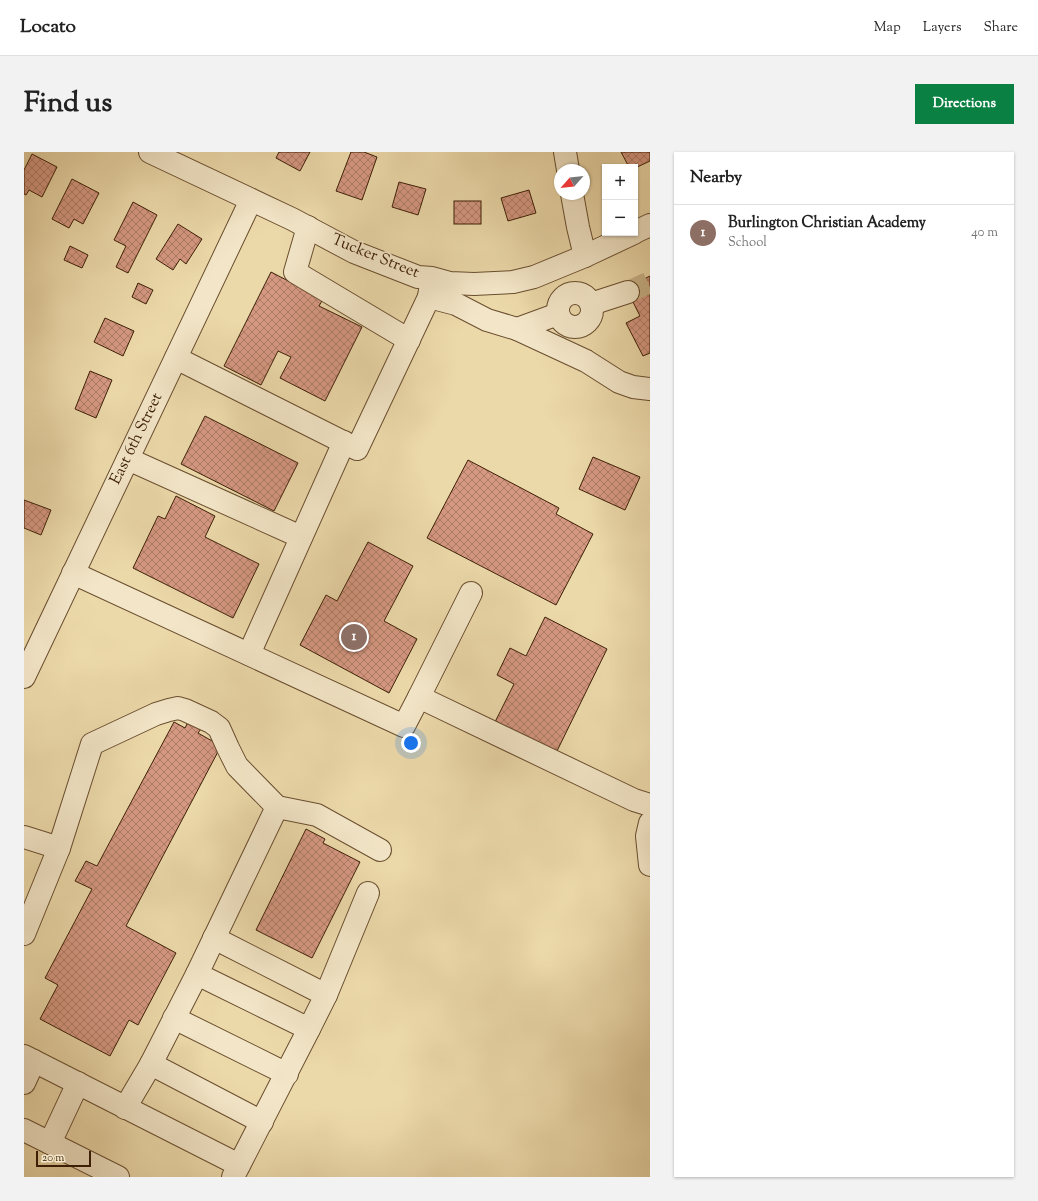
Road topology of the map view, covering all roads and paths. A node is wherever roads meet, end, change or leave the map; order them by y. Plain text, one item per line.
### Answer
1 (150, 152) edge
2 (565, 152) edge
3 (567, 164) edge
4 (251, 200) junction
5 (573, 200) edge
6 (650, 225) edge
7 (308, 227) junction
8 (638, 231) edge
9 (628, 236) edge
10 (585, 256) junction
11 (557, 269) junction
12 (430, 288) junction
13 (628, 292) tunnel mouth
14 (567, 294) junction
15 (591, 304) junction
16 (558, 314) junction
17 (517, 329) junction
18 (409, 340) junction
19 (176, 358) junction
20 (650, 389) edge
21 (344, 442) junction
22 (128, 459) junction
23 (301, 537) junction
24 (73, 573) junction
25 (471, 593) dead end
26 (248, 654) junction
27 (24, 677) edge
28 (419, 697) junction
29 (650, 805) edge
30 (277, 807) junction
31 (650, 823) edge
32 (24, 838) edge
33 (59, 848) junction
34 (380, 850) dead end
35 (650, 865) edge
36 (368, 893) dead end
37 (29, 908) edge
38 (24, 934) edge
39 (214, 938) junction
40 (197, 974) junction
41 (326, 995) junction
42 (174, 1018) junction
43 (309, 1029) junction
44 (29, 1059) edge
45 (151, 1064) junction
46 (287, 1074) junction
47 (24, 1083) edge
48 (78, 1083) junction
49 (125, 1108) junction
50 (262, 1122) junction
51 (24, 1130) edge
52 (50, 1143) junction
53 (236, 1171) edge
54 (118, 1177) edge

1 - 4 street, Tucker Street
2 - 3 street
4 - 7 street, Tucker Street
4 - 19 street, East 6th Street
5 - 10 street
6 - 8 street, Tucker Street
7 - 12 street, Tucker Street
7 - 18 street
9 - 10 street, Tucker Street
10 - 11 street, Tucker Street
11 - 12 street, Tucker Street
11 - 14 street
12 - 17 street
12 - 18 street
13 - 15 street
14 - 15 street
14 - 16 street
15 - 16 street
16 - 17 street
17 - 20 street
18 - 21 street
19 - 21 street
19 - 22 street, East 6th Street
21 - 23 street
22 - 23 street
22 - 24 street, East 6th Street
23 - 26 street
24 - 26 street
24 - 27 street, East 6th Street
25 - 28 street
26 - 28 street
28 - 29 street
30 - 33 street
30 - 34 street
30 - 39 street
31 - 35 street
32 - 33 street
33 - 37 street
36 - 41 street
37 - 38 street
39 - 40 street
39 - 41 street
40 - 42 street
40 - 43 street
41 - 43 street
42 - 45 street
42 - 46 street
43 - 46 street
44 - 47 street
44 - 48 street
45 - 49 street
45 - 50 street
46 - 50 street
48 - 49 street
48 - 52 street
49 - 53 street
50 - 53 street
51 - 52 street
52 - 54 street

